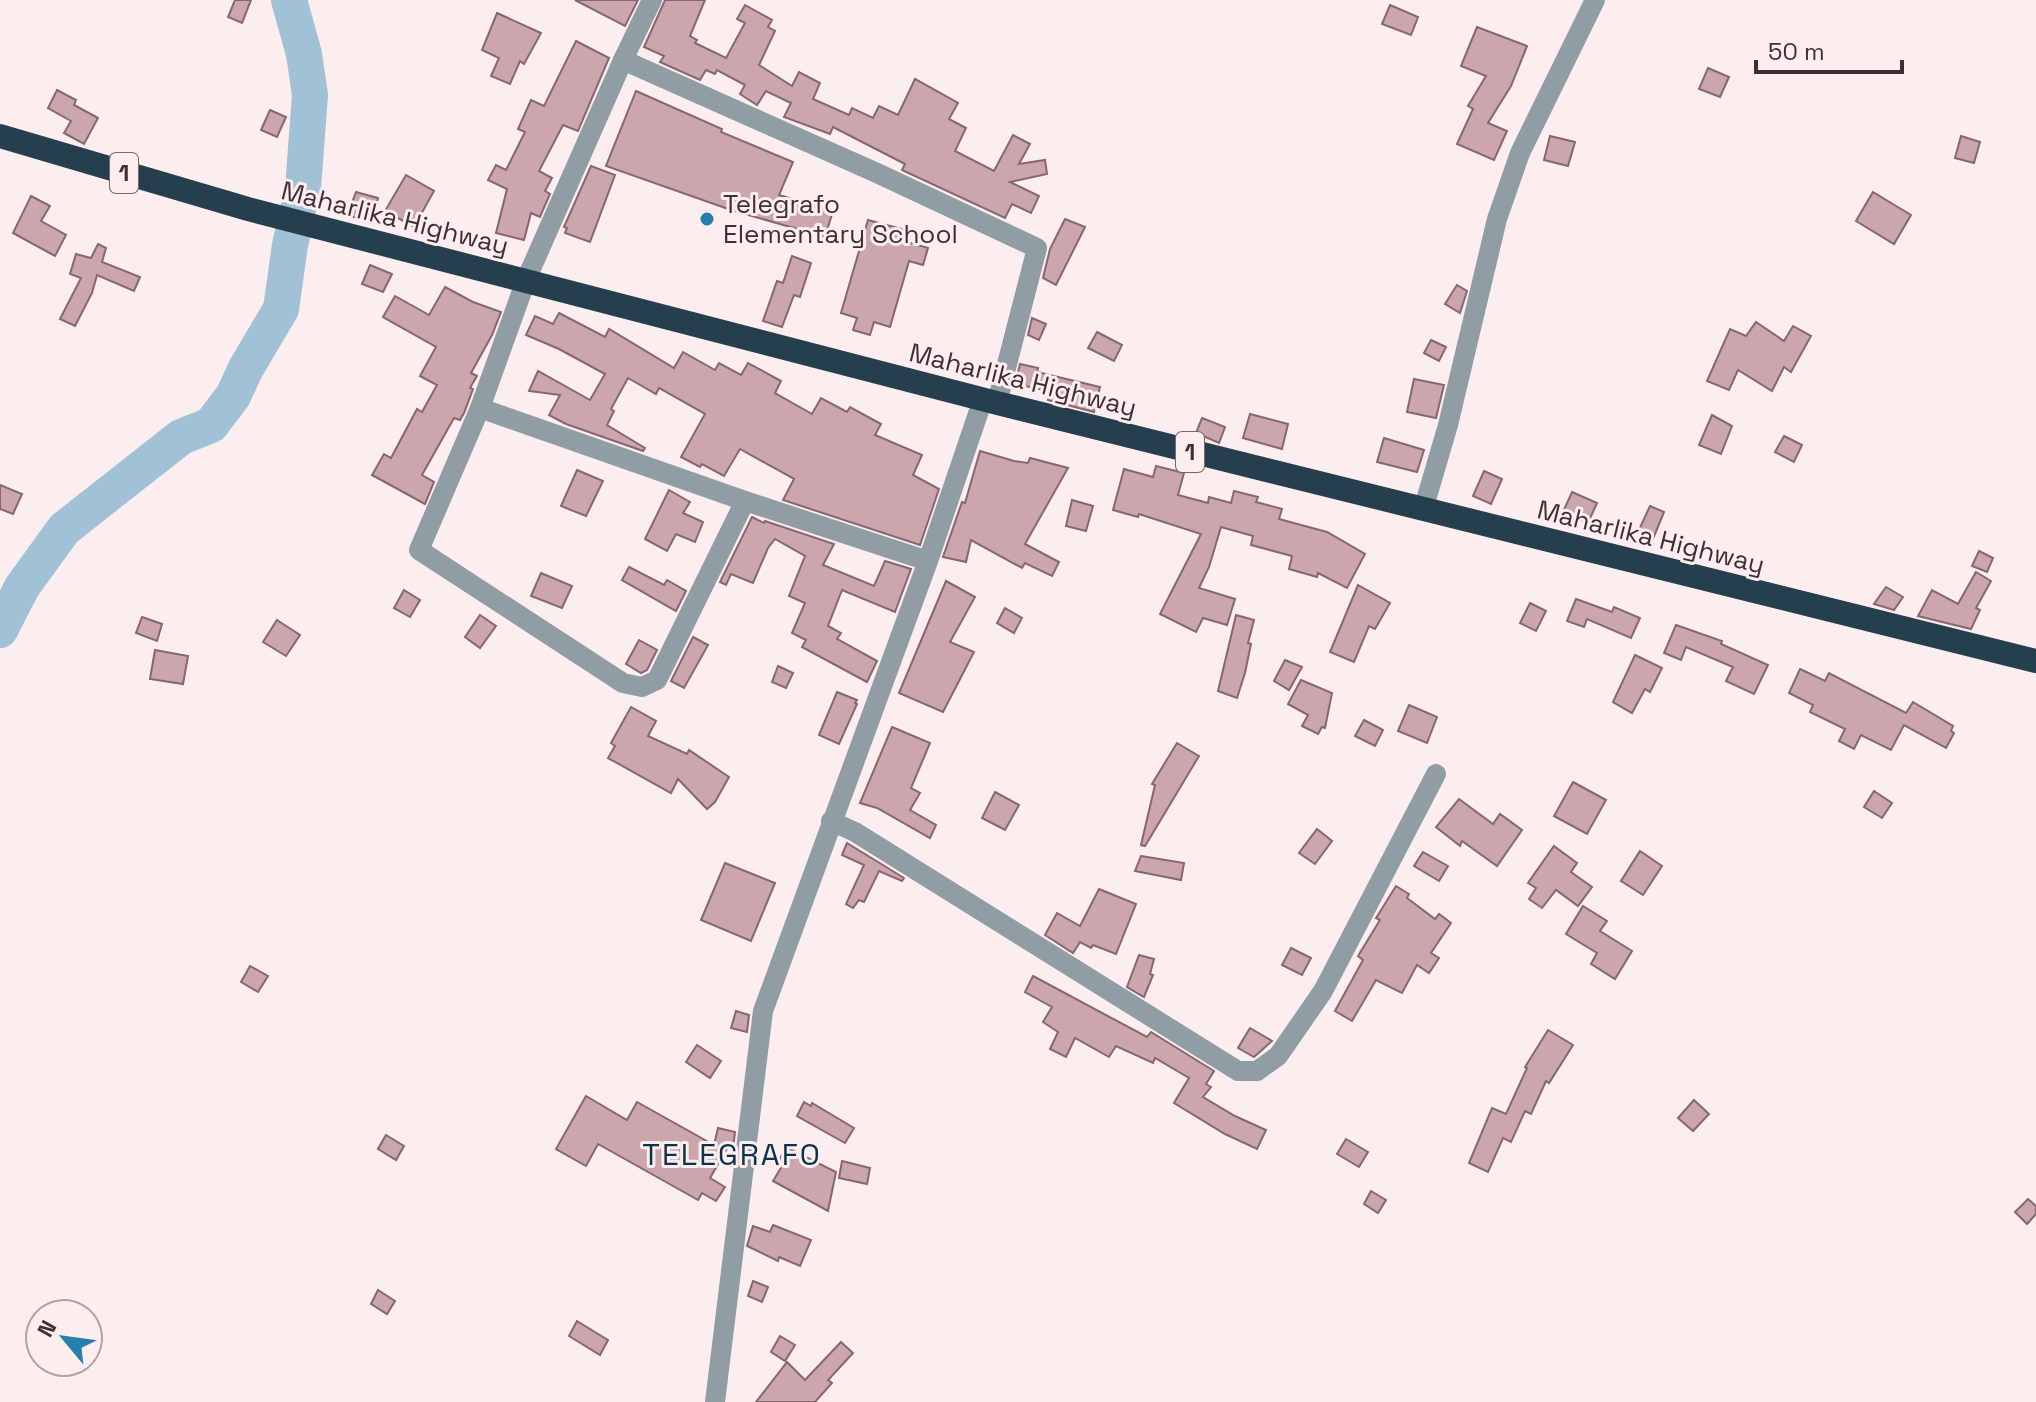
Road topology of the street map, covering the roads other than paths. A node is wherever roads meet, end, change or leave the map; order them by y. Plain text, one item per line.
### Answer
1 (652, 0) edge
2 (1595, 0) edge
3 (623, 60) junction
4 (0, 136) edge
5 (526, 280) junction
6 (990, 401) junction
7 (480, 408) junction
8 (745, 501) junction
9 (1423, 510) junction
10 (928, 561) junction
11 (2036, 661) edge
12 (1436, 774) dead end
13 (831, 821) junction
14 (715, 1402) edge

1 - 3 street
2 - 9 street
3 - 5 street
3 - 6 street
4 - 5 highway, Maharlika Highway / 1
5 - 6 highway, Maharlika Highway / 1
5 - 7 street
6 - 9 highway, Maharlika Highway / 1
6 - 10 street
7 - 8 street
7 - 8 street
8 - 10 street
9 - 11 highway, Maharlika Highway / 1
10 - 13 street
12 - 13 street
13 - 14 street

